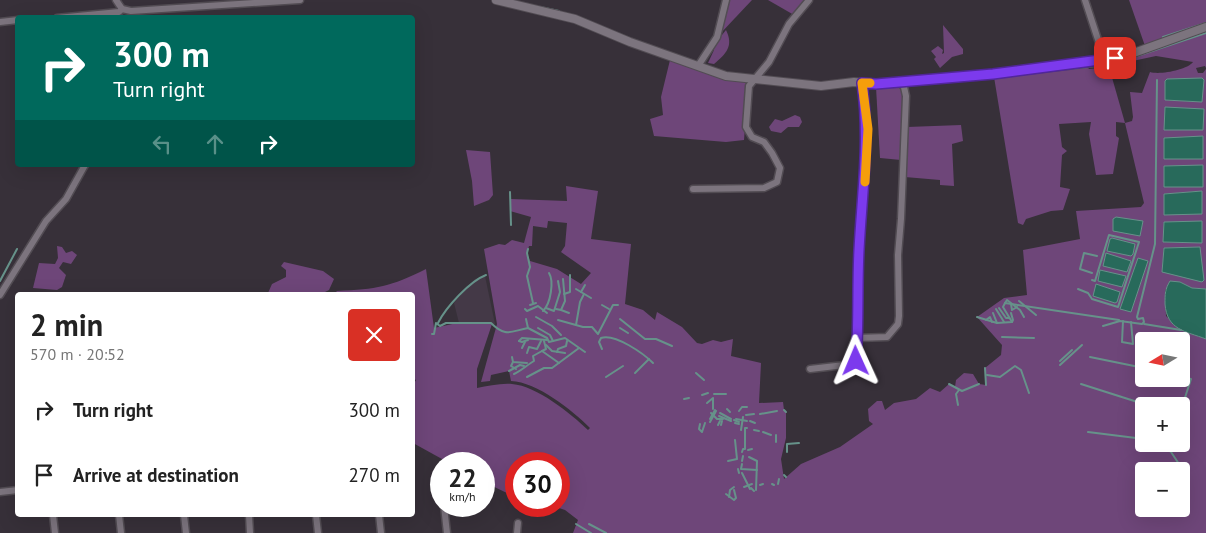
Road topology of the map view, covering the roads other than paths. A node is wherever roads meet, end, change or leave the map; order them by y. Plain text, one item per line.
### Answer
1 (116, 0) edge
2 (300, 0) edge
3 (496, 0) edge
4 (726, 0) edge
5 (809, 0) edge
6 (1085, 0) edge
7 (122, 9) junction
8 (130, 14) edge
9 (88, 15) edge
10 (15, 20) edge
11 (0, 22) edge
12 (1206, 27) edge
13 (1106, 61) junction
14 (698, 66) junction
15 (754, 79) junction
16 (899, 82) junction
17 (862, 83) junction
18 (84, 167) edge
19 (693, 189) dead end
20 (0, 295) edge
21 (856, 338) junction
22 (810, 369) dead end
23 (15, 490) edge
24 (0, 492) edge
25 (53, 517) edge
26 (119, 517) edge
27 (184, 517) edge
28 (249, 517) edge
29 (316, 517) edge
30 (379, 517) edge
31 (445, 517) edge
32 (518, 523) dead end
33 (55, 533) edge
34 (121, 533) edge
35 (186, 533) edge
36 (250, 533) edge
37 (318, 533) edge
38 (381, 533) edge
39 (447, 533) edge
40 (517, 533) edge

1 - 7 street
2 - 8 street
3 - 14 street
4 - 14 street
5 - 15 street
6 - 13 street
7 - 8 street
7 - 9 street
10 - 11 street
12 - 13 street
13 - 16 street
14 - 15 street
15 - 17 street
15 - 19 street
16 - 17 street
16 - 21 street
17 - 21 street
18 - 20 street
21 - 22 street
23 - 24 street
25 - 33 street
26 - 34 street
27 - 35 street
28 - 36 street
29 - 37 street
30 - 38 street
31 - 39 street
32 - 40 street

